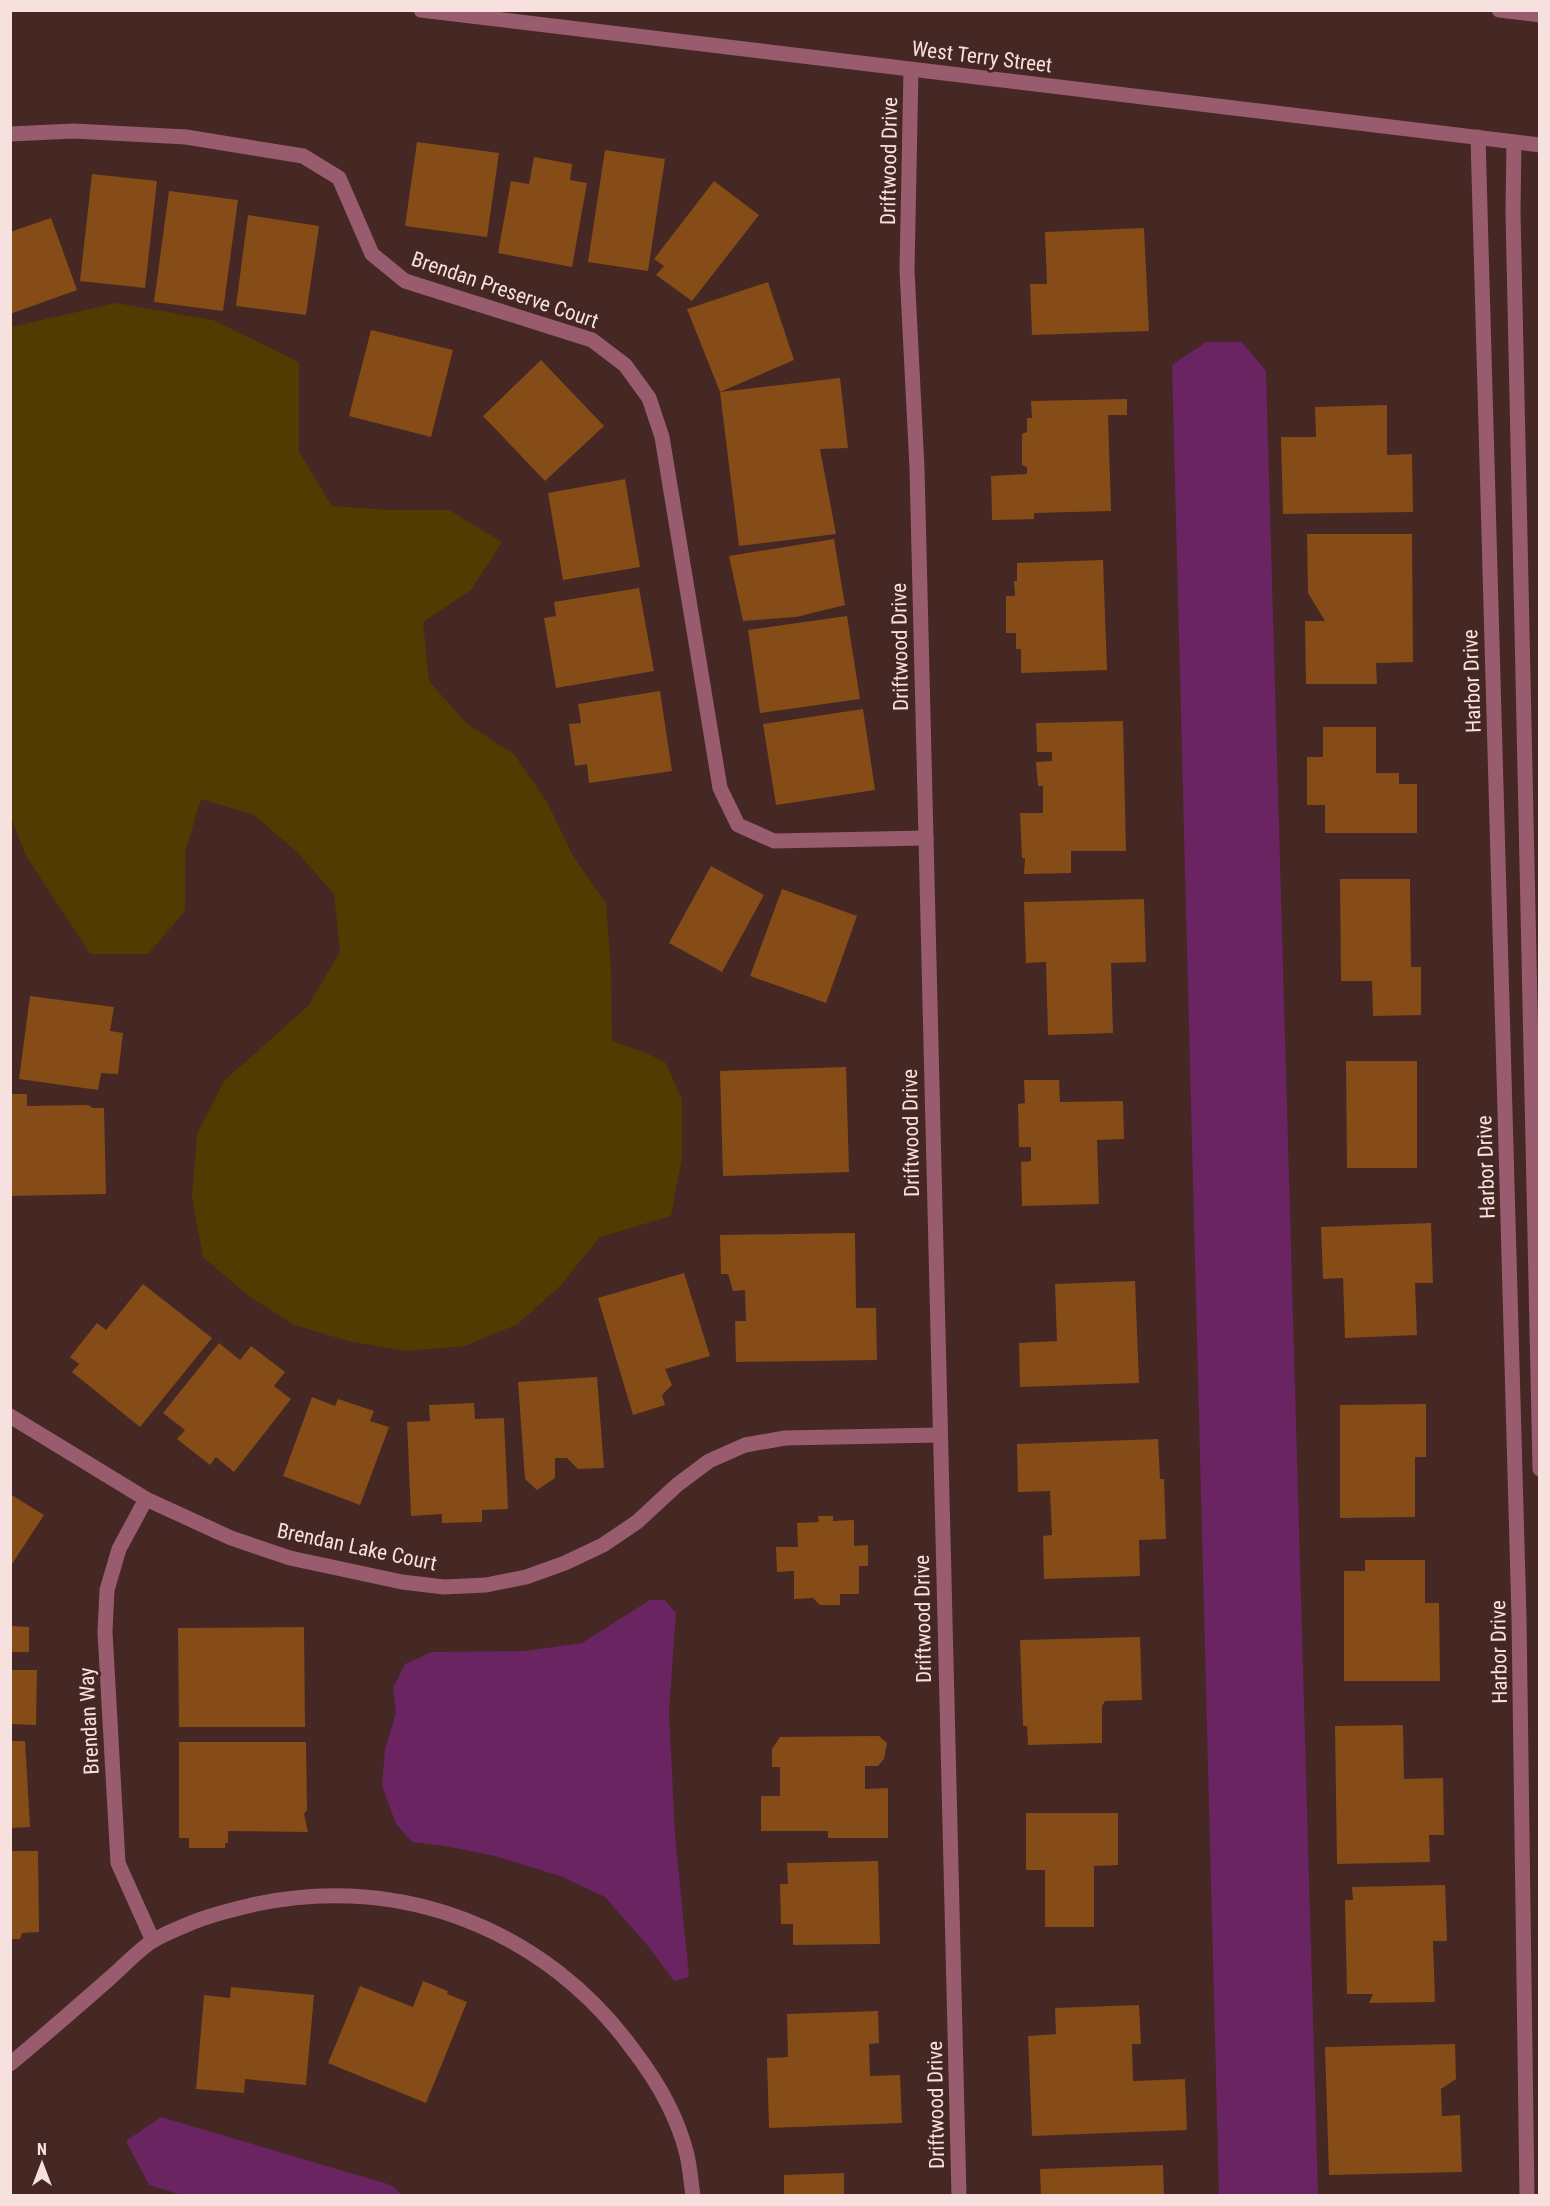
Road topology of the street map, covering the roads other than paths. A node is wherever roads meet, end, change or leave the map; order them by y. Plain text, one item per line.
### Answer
1 (421, 10) edge
2 (1499, 10) edge
3 (1539, 15) edge
4 (911, 70) junction
5 (10, 134) edge
6 (1478, 137) junction
7 (1514, 142) junction
8 (1539, 145) edge
9 (926, 838) junction
10 (10, 1416) edge
11 (939, 1435) junction
12 (1539, 1469) edge
13 (146, 1499) junction
14 (153, 1941) junction
15 (10, 2064) edge
16 (693, 2196) edge
17 (959, 2196) edge
18 (1527, 2196) edge

1 - 4 street, West Terry Street
2 - 3 street
4 - 6 street, West Terry Street
4 - 9 street, Driftwood Drive
5 - 9 street, Brendan Preserve Court
6 - 7 street, West Terry Street
6 - 18 street, Harbor Drive
7 - 8 street, West Terry Street
7 - 12 street
9 - 11 street, Driftwood Drive
10 - 13 street, Brendan Lake Court
11 - 13 street, Brendan Lake Court
11 - 17 street, Driftwood Drive
13 - 14 street, Brendan Way
14 - 15 street
14 - 16 street

